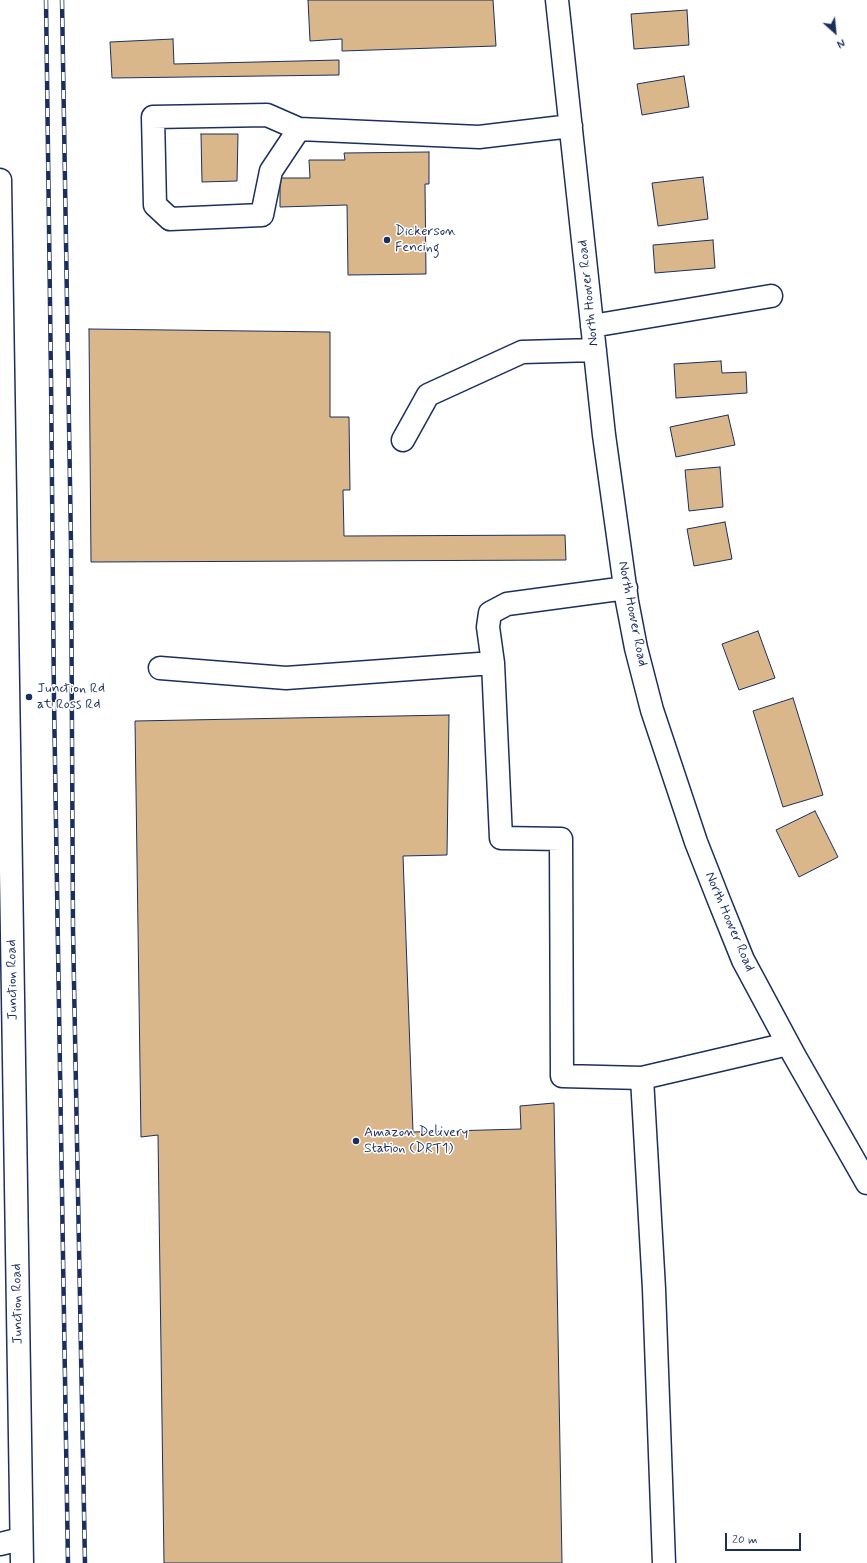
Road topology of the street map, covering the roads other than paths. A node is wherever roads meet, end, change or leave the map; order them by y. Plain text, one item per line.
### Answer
1 (557, 0) edge
2 (571, 126) junction
3 (299, 129) junction
4 (0, 180) edge
5 (0, 185) edge
6 (771, 296) dead end
7 (592, 326) junction
8 (595, 350) junction
9 (403, 440) dead end
10 (626, 588) junction
11 (493, 663) junction
12 (160, 668) dead end
13 (6, 900) edge
14 (788, 1044) junction
15 (642, 1078) junction
16 (867, 1183) edge
17 (21, 1539) junction
18 (0, 1544) edge
19 (22, 1563) edge
20 (664, 1563) edge

1 - 2 street, North Hoover Road
2 - 3 street
2 - 7 street, North Hoover Road
3 - 3 street
4 - 5 street, Junction Road
5 - 13 street, Junction Road
6 - 7 street
7 - 8 street, North Hoover Road
8 - 9 street
8 - 10 street, North Hoover Road
10 - 11 street
10 - 14 street, North Hoover Road
11 - 12 street
11 - 15 street
13 - 17 street, Junction Road
14 - 15 street
14 - 16 street, North Hoover Road
15 - 20 street
17 - 18 street
17 - 19 street, Junction Road

